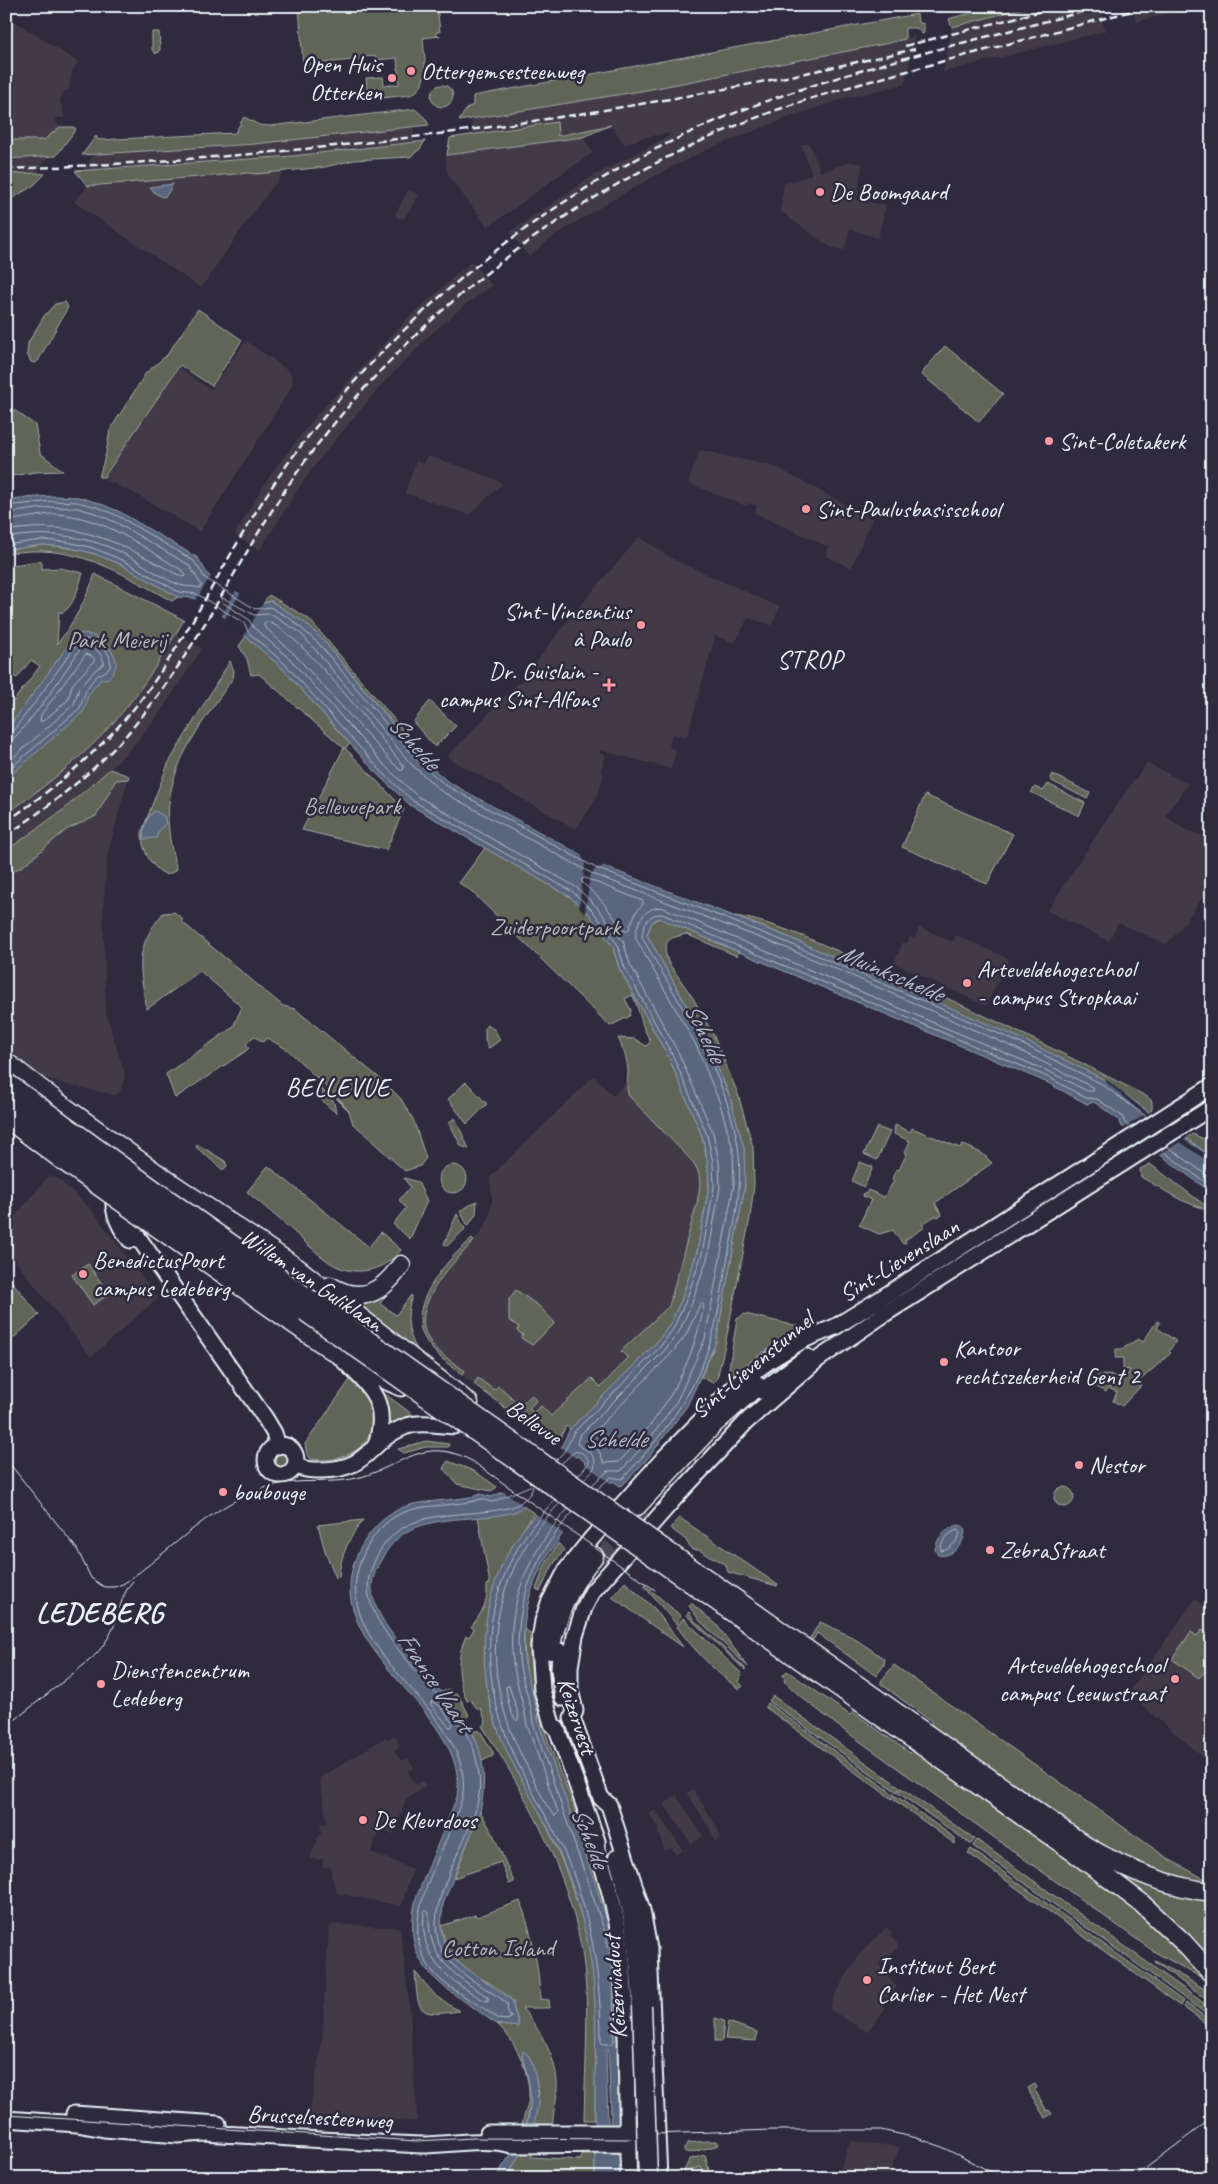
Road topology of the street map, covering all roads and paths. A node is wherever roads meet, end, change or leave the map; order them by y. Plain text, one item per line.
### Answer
1 (6, 1062) edge
2 (6, 1082) edge
3 (1212, 1086) edge
4 (6, 1098) edge
5 (1212, 1106) edge
6 (6, 1108) edge
7 (6, 1118) edge
8 (6, 1124) edge
9 (1067, 1179) junction
10 (116, 1180) junction
11 (131, 1191) junction
12 (1049, 1210) junction
13 (402, 1265) dead end
14 (299, 1269) junction
15 (883, 1315) junction
16 (199, 1325) junction
17 (835, 1327) junction
18 (336, 1353) junction
19 (401, 1388) junction
20 (759, 1389) junction
21 (469, 1403) junction
22 (454, 1426) junction
23 (376, 1445) junction
24 (278, 1446) junction
25 (295, 1466) junction
26 (641, 1508) tunnel mouth
27 (618, 1509) junction
28 (594, 1524) junction
29 (647, 1530) junction
30 (631, 1547) junction
31 (597, 1558) tunnel mouth
32 (555, 1650) junction
33 (572, 1718) junction
34 (556, 1729) junction
35 (601, 1798) junction
36 (597, 1841) junction
37 (1083, 1851) junction
38 (618, 1858) joint
39 (1212, 1892) edge
40 (620, 1897) joint
41 (1212, 1974) edge
42 (638, 2006) junction
43 (6, 2109) edge
44 (6, 2119) edge
45 (515, 2139) junction
46 (627, 2139) junction
47 (629, 2178) edge
48 (639, 2178) edge
49 (648, 2178) edge
50 (659, 2178) edge

1 - 14 highway
2 - 37 highway, bridge
3 - 9 main road, Sint-Lievenslaan
4 - 37 highway, bridge
5 - 12 main road, Sint-Lievenslaan
6 - 10 main road
7 - 18 highway, bridge
8 - 10 main road
9 - 12 main road
9 - 17 main road, Sint-Lievenslaan
10 - 11 main road
10 - 16 main road
11 - 16 main road
11 - 19 main road, Willem van Guliklaan
11 - 21 main road, Willem van Guliklaan
12 - 15 main road, Sint-Lievenslaan
13 - 14 highway
14 - 21 highway
15 - 20 main road, Sint-Lievenstunnel
15 - 29 main road, Sint-Lievenslaan
16 - 24 main road
17 - 20 main road, Sint-Lievenstunnel
17 - 27 main road, Sint-Lievenslaan
18 - 19 main road
18 - 23 main road
19 - 22 main road, Willem van Guliklaan
20 - 26 highway, Sint-Lievenstunnel
21 - 27 main road, Bellevue
22 - 23 main road
22 - 28 main road, Bellevue
23 - 25 main road
24 - 25 main road
24 - 25 main road
27 - 28 main road, Sint-Lievenslaan
27 - 29 main road, Bellevue
28 - 30 main road, Bellevue
28 - 34 main road, Keizervest
29 - 30 main road, Sint-Lievenslaan
30 - 33 main road, Keizervest
31 - 32 highway
32 - 33 main road
32 - 34 main road
33 - 35 main road, Keizervest
34 - 36 main road, Keizervest
35 - 38 main road, Keizerviaduct
35 - 50 main road
36 - 40 main road
36 - 46 main road
37 - 39 highway
37 - 41 highway
38 - 42 highway, Keizerviaduct
40 - 42 highway
42 - 48 highway, Keizerviaduct
42 - 49 highway, Keizerviaduct, bridge
43 - 45 main road, Brusselsesteenweg
44 - 45 main road, Brusselsesteenweg
45 - 46 main road, Brusselsesteenweg
46 - 47 main road

